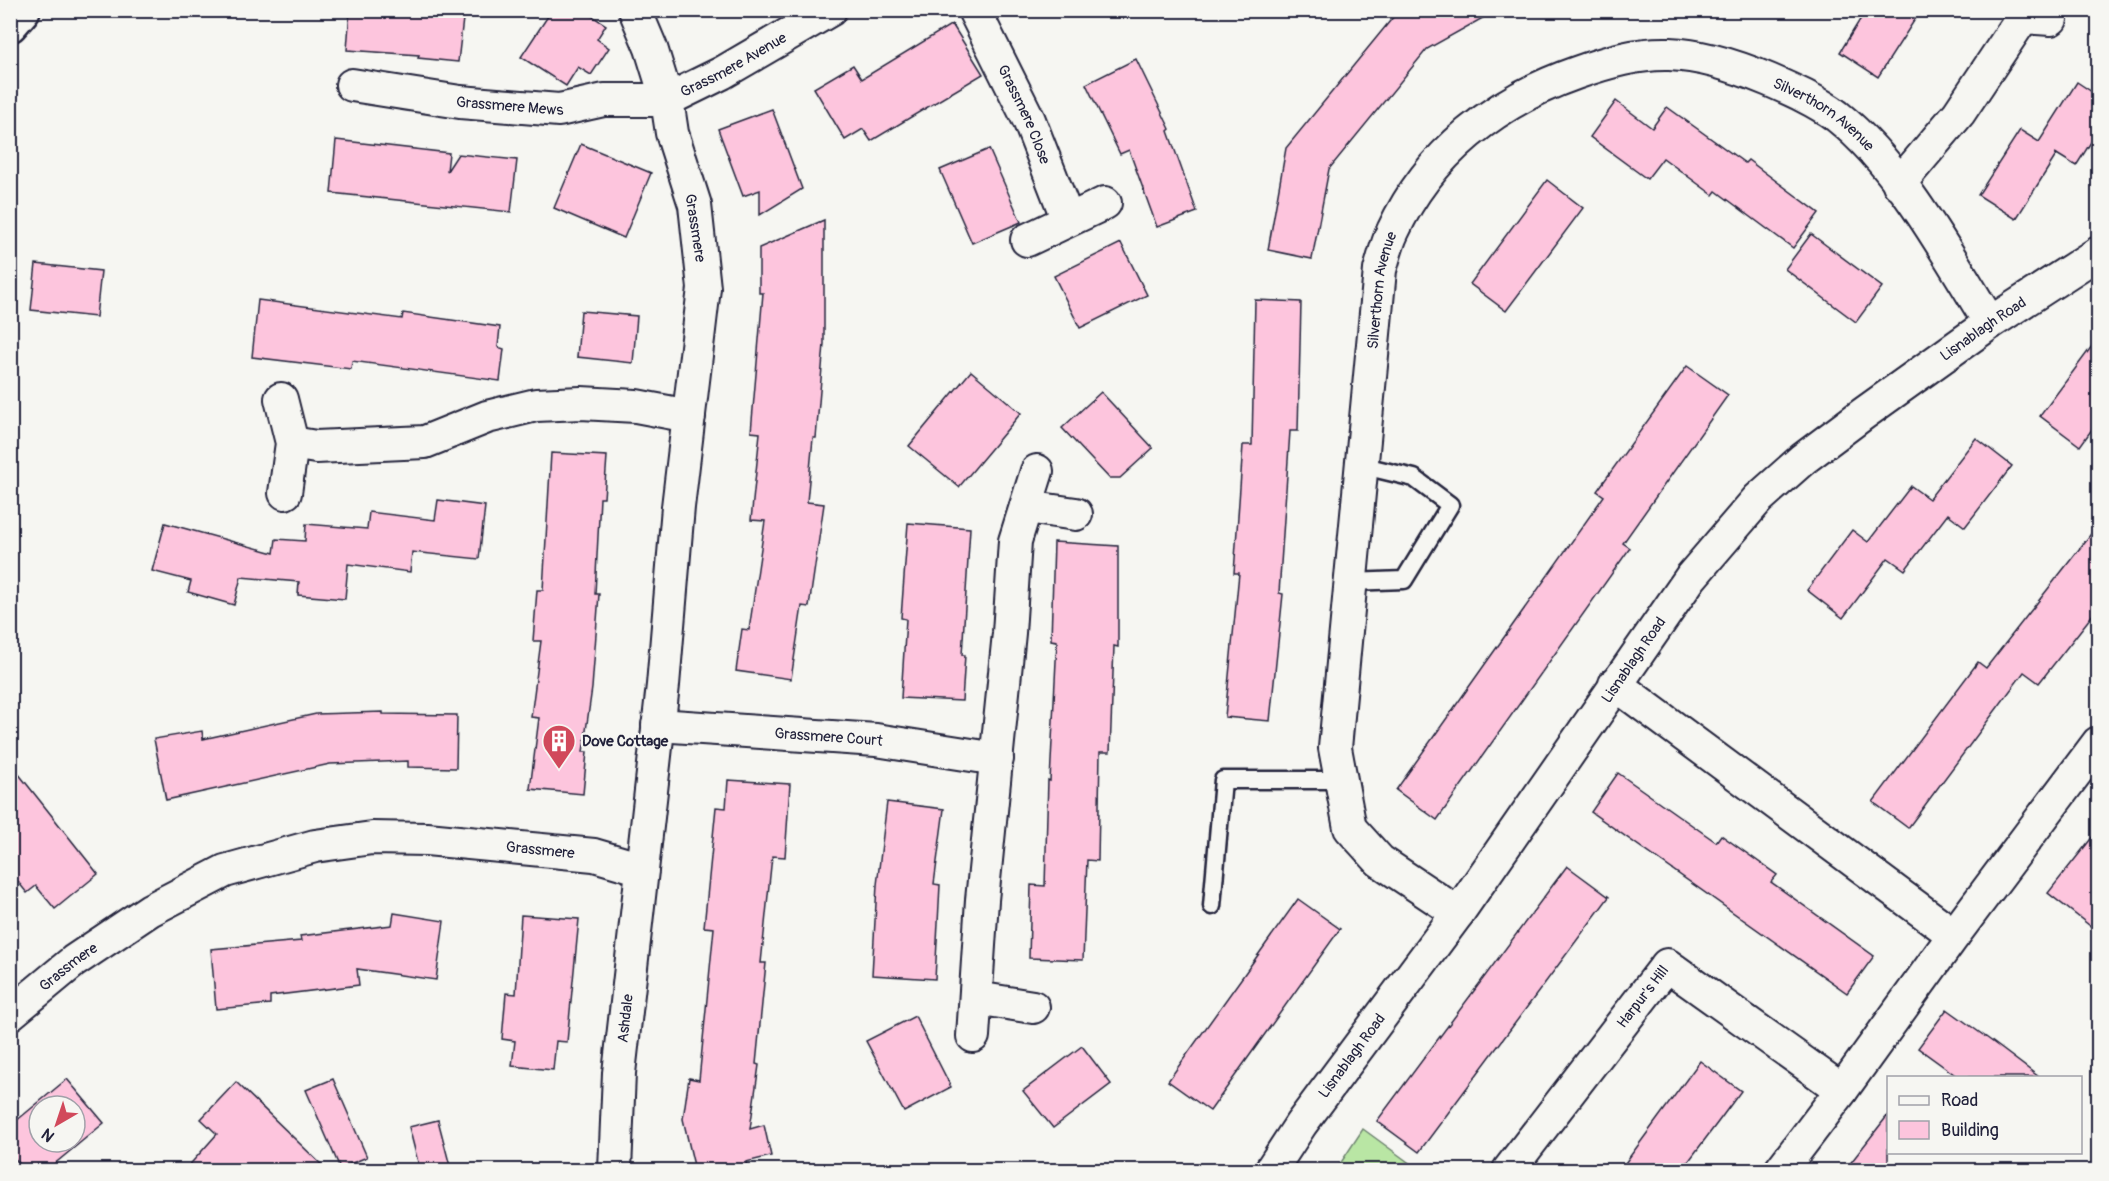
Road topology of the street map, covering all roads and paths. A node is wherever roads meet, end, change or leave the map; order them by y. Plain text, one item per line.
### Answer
1 (23, 10) edge
2 (635, 10) edge
3 (830, 10) edge
4 (974, 10) edge
5 (2051, 19) dead end
6 (10, 25) edge
7 (352, 86) dead end
8 (667, 100) junction
9 (1899, 184) junction
10 (1105, 203) dead end
11 (1068, 220) junction
12 (1027, 240) dead end
13 (2098, 253) edge
14 (1990, 323) junction
15 (281, 399) dead end
16 (689, 416) junction
17 (292, 443) junction
18 (1360, 465) junction
19 (1037, 471) dead end
20 (285, 493) dead end
21 (1026, 507) junction
22 (1076, 514) dead end
23 (1350, 582) junction
24 (1615, 684) junction
25 (658, 725) junction
26 (2098, 743) edge
27 (997, 759) junction
28 (1339, 780) junction
29 (642, 869) junction
30 (1212, 906) dead end
31 (1458, 914) junction
32 (1954, 935) junction
33 (976, 998) junction
34 (16, 1000) edge
35 (1033, 1007) dead end
36 (973, 1036) dead end
37 (1842, 1090) junction
38 (615, 1170) edge
39 (1271, 1170) edge
40 (1509, 1170) edge
41 (1781, 1170) edge

1 - 6 main road
2 - 8 street, Grassmere
3 - 8 street, Grassmere Avenue
4 - 11 street, Grassmere Close
5 - 9 street
7 - 8 street, Grassmere Mews
8 - 16 street, Grassmere
9 - 14 street, Silverthorn Avenue
9 - 18 street, Silverthorn Avenue
10 - 11 street
11 - 12 street
13 - 14 street, Lisnablagh Road
14 - 24 street, Lisnablagh Road
15 - 17 street
16 - 17 street
16 - 25 street, Grassmere
17 - 20 street
18 - 23 street, Silverthorn Avenue
18 - 23 lane
19 - 21 street
21 - 22 street
21 - 27 street
23 - 28 street, Silverthorn Avenue
24 - 31 street, Lisnablagh Road
24 - 32 street
25 - 27 street, Grassmere Court
25 - 29 street, Grassmere
26 - 32 street
27 - 33 street
28 - 30 lane
28 - 31 street, Silverthorn Avenue
29 - 34 street, Grassmere
29 - 38 street, Ashdale
31 - 39 street, Lisnablagh Road
32 - 37 street
33 - 35 street
33 - 36 street
37 - 40 street, Harpur's Hill
37 - 41 street

